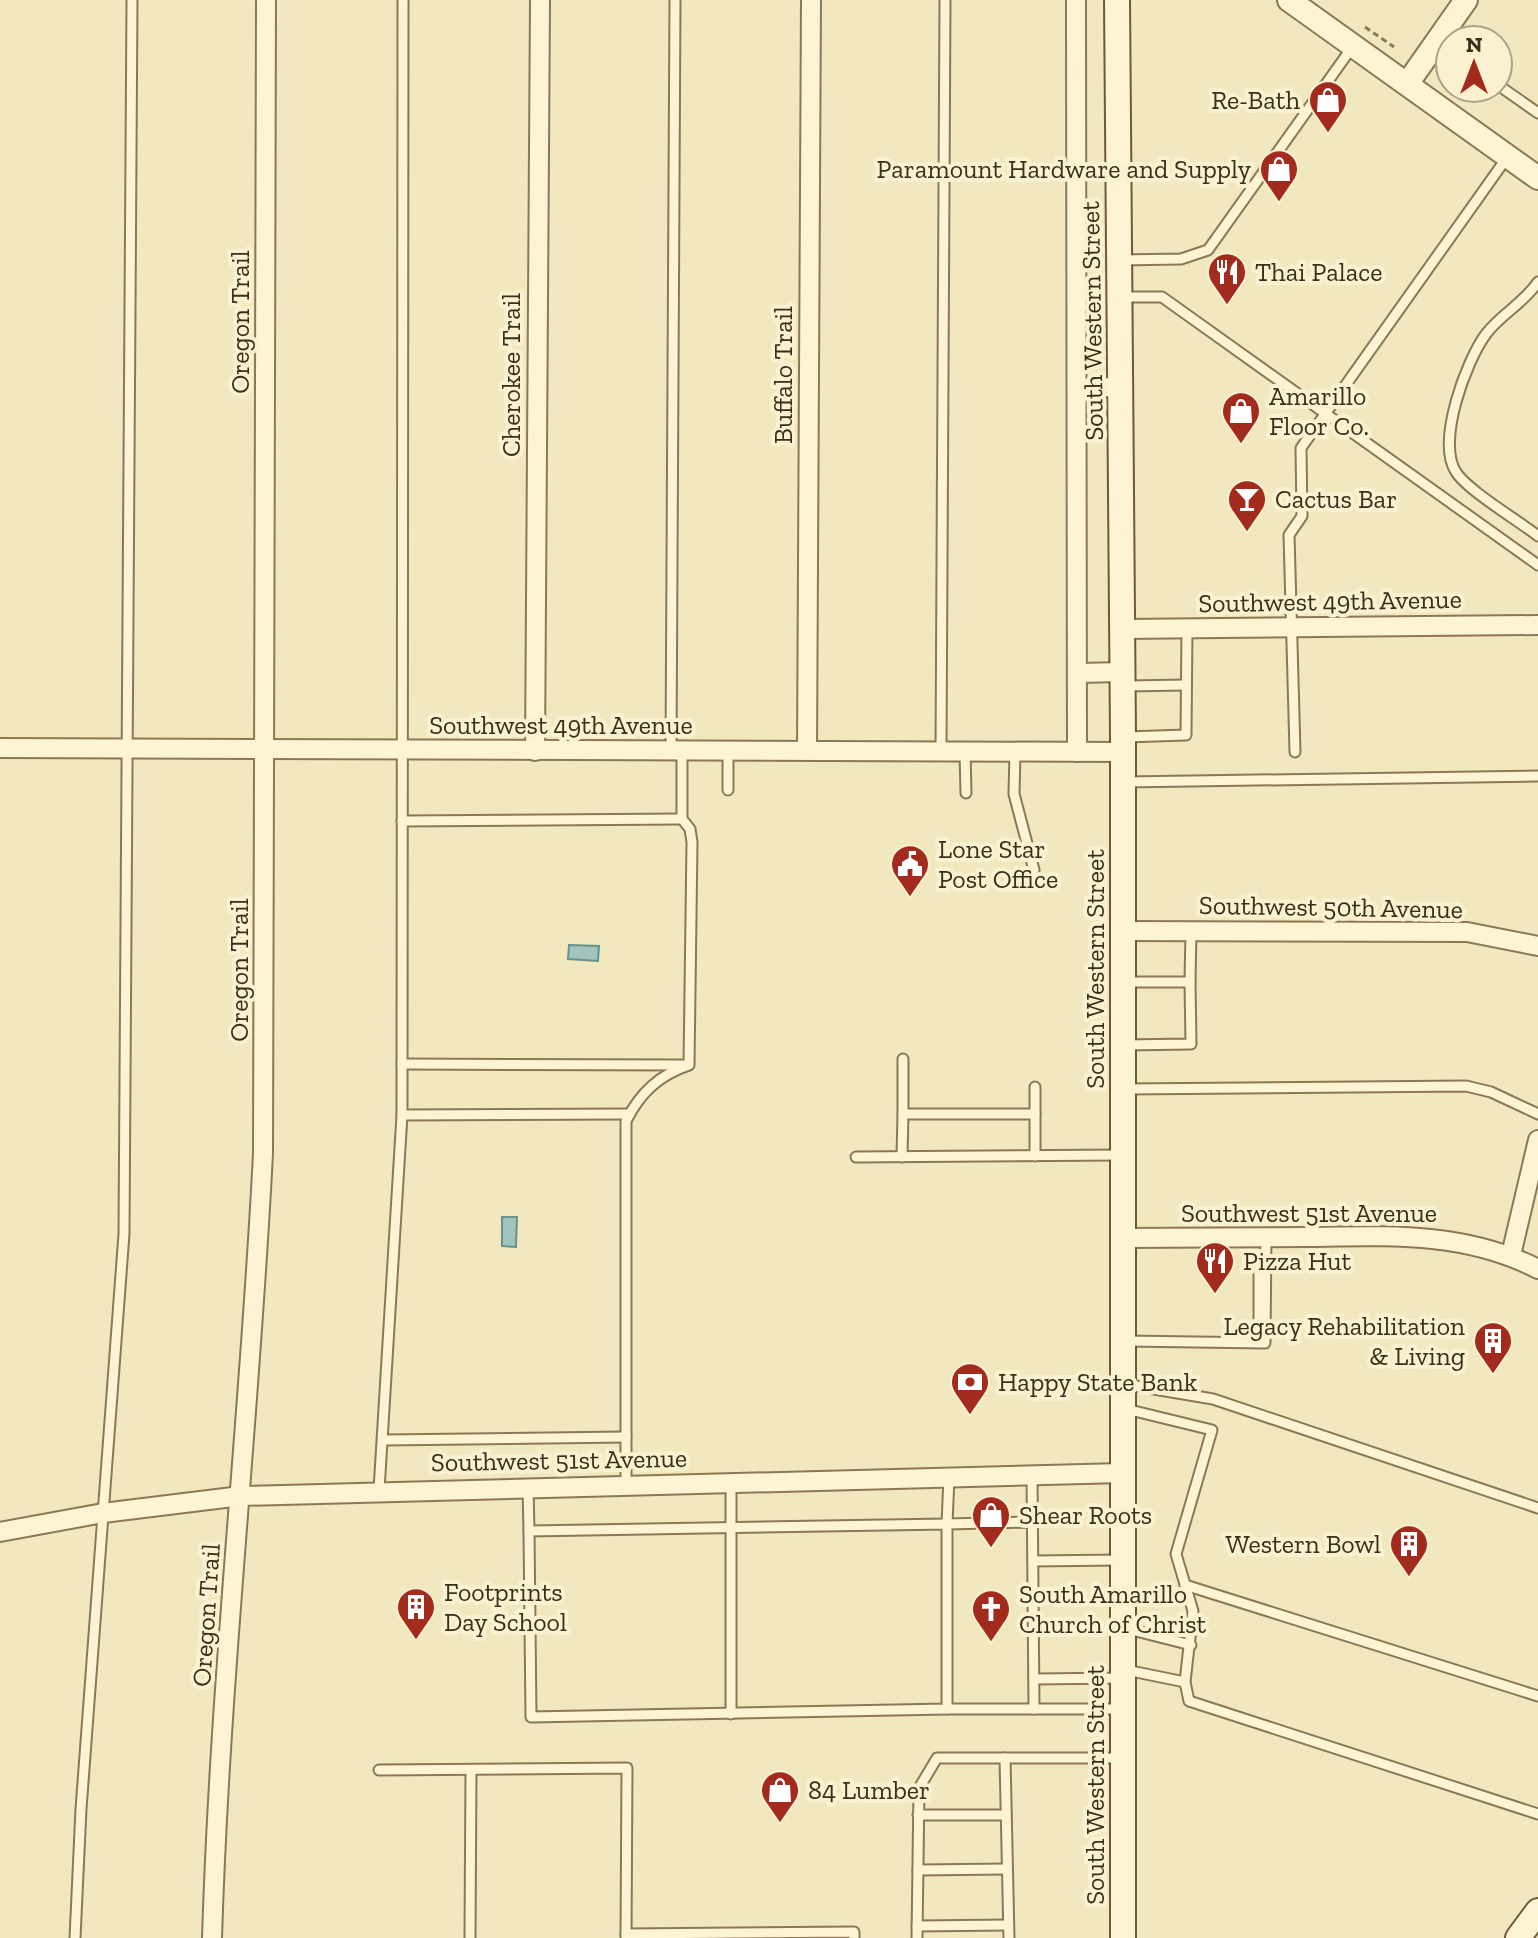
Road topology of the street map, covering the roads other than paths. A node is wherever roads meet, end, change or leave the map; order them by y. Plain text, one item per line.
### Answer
1 (132, 0) edge
2 (266, 0) edge
3 (403, 0) edge
4 (540, 0) edge
5 (675, 0) edge
6 (811, 0) edge
7 (945, 0) edge
8 (1076, 0) edge
9 (1117, 0) edge
10 (1289, 0) edge
11 (1466, 0) edge
12 (1454, 24) edge
13 (1353, 46) junction
14 (1434, 56) edge
15 (1407, 84) junction
16 (1514, 96) edge
17 (1538, 113) edge
18 (1508, 156) junction
19 (1538, 178) edge
20 (1119, 260) junction
21 (1538, 282) edge
22 (1120, 297) junction
23 (1121, 387) junction
24 (1077, 388) junction
25 (1327, 413) junction
26 (1538, 536) edge
27 (1538, 565) edge
28 (1538, 625) edge
29 (1292, 627) junction
30 (1187, 628) junction
31 (1122, 629) junction
32 (1079, 673) junction
33 (1122, 679) junction
34 (1186, 685) junction
35 (1123, 744) junction
36 (0, 748) edge
37 (129, 749) junction
38 (265, 749) junction
39 (402, 750) junction
40 (535, 751) junction
41 (676, 751) junction
42 (728, 751) junction
43 (807, 751) junction
44 (941, 752) junction
45 (965, 752) junction
46 (1015, 752) junction
47 (1077, 752) junction
48 (1295, 752) dead end
49 (1538, 776) edge
50 (1123, 782) junction
51 (728, 790) dead end
52 (966, 793) dead end
53 (682, 819) junction
54 (402, 821) junction
55 (1034, 870) dead end
56 (1123, 931) junction
57 (1191, 931) junction
58 (1538, 946) edge
59 (1123, 982) junction
60 (1190, 982) junction
61 (1123, 1045) junction
62 (903, 1059) dead end
63 (402, 1064) junction
64 (689, 1065) junction
65 (1035, 1087) dead end
66 (1123, 1089) junction
67 (630, 1114) junction
68 (903, 1114) junction
69 (1035, 1114) junction
70 (1538, 1114) edge
71 (402, 1115) junction
72 (1538, 1140) edge
73 (1123, 1155) junction
74 (1035, 1156) junction
75 (856, 1157) dead end
76 (902, 1157) junction
77 (1266, 1237) junction
78 (1123, 1238) junction
79 (1511, 1255) junction
80 (1538, 1269) edge
81 (1123, 1341) junction
82 (1123, 1396) junction
83 (626, 1437) junction
84 (384, 1440) junction
85 (1123, 1473) junction
86 (1032, 1475) junction
87 (949, 1477) junction
88 (731, 1482) junction
89 (626, 1484) junction
90 (528, 1486) junction
91 (379, 1490) junction
92 (241, 1496) junction
93 (1538, 1508) edge
94 (103, 1513) junction
95 (1032, 1522) junction
96 (947, 1524) junction
97 (732, 1528) junction
98 (529, 1531) junction
99 (0, 1532) edge
100 (1123, 1560) junction
101 (1033, 1561) junction
102 (1185, 1585) junction
103 (1123, 1627) junction
104 (1191, 1645) junction
105 (1123, 1674) junction
106 (1034, 1679) junction
107 (1185, 1682) junction
108 (1538, 1696) edge
109 (947, 1709) junction
110 (1034, 1709) junction
111 (1123, 1709) junction
112 (731, 1714) junction
113 (1005, 1758) junction
114 (1123, 1758) junction
115 (379, 1770) dead end
116 (471, 1770) junction
117 (1538, 1814) edge
118 (918, 1815) junction
119 (1006, 1815) junction
120 (1007, 1869) junction
121 (918, 1870) junction
122 (1538, 1911) edge
123 (1008, 1925) junction
124 (917, 1926) junction
125 (626, 1936) edge
126 (75, 1938) edge
127 (212, 1938) edge
128 (470, 1938) edge
129 (854, 1938) edge
130 (917, 1938) edge
131 (1009, 1938) edge
132 (1123, 1938) edge
133 (1518, 1938) edge

1 - 37 lane
2 - 38 street, Oregon Trail
3 - 39 lane
4 - 40 street, Cherokee Trail
5 - 41 lane
6 - 43 street, Buffalo Trail
7 - 44 lane
8 - 24 street, South Western Street
9 - 20 main road, South Western Street
10 - 13 street
11 - 12 street
13 - 15 street
13 - 20 lane
14 - 15 street
15 - 18 street
16 - 17 lane
18 - 19 street
18 - 25 lane
20 - 22 main road, South Western Street
21 - 26 lane
22 - 23 main road, South Western Street
22 - 25 lane
23 - 24 street
23 - 31 main road, South Western Street
24 - 32 street, South Western Street
25 - 27 lane
25 - 29 lane
28 - 29 street, Southwest 49th Avenue
29 - 30 street, Southwest 49th Avenue
29 - 48 lane
30 - 31 street, Southwest 49th Avenue
30 - 34 lane
31 - 33 main road, South Western Street
32 - 33 street
32 - 47 street, South Western Street
33 - 34 lane
33 - 35 main road, South Western Street
34 - 35 lane
35 - 47 street, Southwest 49th Avenue
35 - 50 main road, South Western Street
36 - 37 street, Southwest 49th Avenue
37 - 38 street, Southwest 49th Avenue
37 - 94 lane
38 - 39 street, Southwest 49th Avenue
38 - 92 street, Oregon Trail
39 - 40 street, Southwest 49th Avenue
39 - 54 lane
40 - 41 street, Southwest 49th Avenue
41 - 42 street, Southwest 49th Avenue
41 - 53 lane
42 - 43 street, Southwest 49th Avenue
42 - 51 lane
43 - 44 street, Southwest 49th Avenue
44 - 45 street, Southwest 49th Avenue
45 - 46 street, Southwest 49th Avenue
45 - 52 lane
46 - 47 street, Southwest 49th Avenue
46 - 55 lane
49 - 50 lane
50 - 56 main road, South Western Street
53 - 54 lane
53 - 64 lane
54 - 63 lane
56 - 57 street, Southwest 50th Avenue
56 - 59 main road, South Western Street
57 - 58 street, Southwest 50th Avenue
57 - 60 lane
59 - 60 lane
59 - 61 main road, South Western Street
60 - 61 lane
61 - 66 main road, South Western Street
62 - 68 lane
63 - 64 lane
63 - 71 lane
64 - 67 lane
65 - 69 lane
66 - 70 lane
66 - 73 main road, South Western Street
67 - 71 lane
67 - 83 lane
68 - 69 lane
68 - 76 lane
69 - 74 lane
71 - 84 lane
72 - 79 street
73 - 74 lane
73 - 78 main road, South Western Street
74 - 76 lane
75 - 76 lane
77 - 78 street, Southwest 51st Avenue
77 - 79 street, Southwest 51st Avenue
77 - 81 lane
78 - 81 main road, South Western Street
79 - 80 street, Southwest 51st Avenue
81 - 82 main road, South Western Street
82 - 85 main road, South Western Street
82 - 93 lane
82 - 102 lane
83 - 84 lane
83 - 89 lane
84 - 91 lane
85 - 86 street, Southwest 51st Avenue
85 - 100 main road, South Western Street
86 - 87 street, Southwest 51st Avenue
86 - 95 lane
87 - 88 street, Southwest 51st Avenue
87 - 96 lane
88 - 89 street, Southwest 51st Avenue
88 - 97 lane
89 - 90 street, Southwest 51st Avenue
90 - 91 street, Southwest 51st Avenue
90 - 98 lane
91 - 92 street, Southwest 51st Avenue
92 - 94 street, Southwest 51st Avenue
92 - 127 street, Oregon Trail
94 - 99 street, Southwest 51st Avenue
94 - 126 lane
95 - 96 lane
95 - 101 lane
96 - 97 lane
96 - 109 lane
97 - 98 lane
97 - 112 lane
98 - 112 lane
100 - 101 lane
100 - 103 main road, South Western Street
101 - 106 lane
102 - 104 lane
102 - 108 lane
103 - 104 lane
103 - 105 main road, South Western Street
104 - 107 lane
105 - 106 lane
105 - 107 lane
105 - 111 main road, South Western Street
106 - 110 lane
107 - 117 lane
109 - 110 lane
109 - 112 lane
110 - 111 lane
111 - 114 main road, South Western Street
113 - 114 lane
113 - 118 lane
113 - 119 lane
114 - 132 main road, South Western Street
115 - 116 lane
116 - 125 lane
116 - 128 lane
118 - 119 lane
118 - 121 lane
119 - 120 lane
120 - 121 lane
120 - 123 lane
121 - 124 lane
122 - 133 main road
123 - 124 lane
123 - 131 lane
124 - 130 lane
125 - 129 lane

